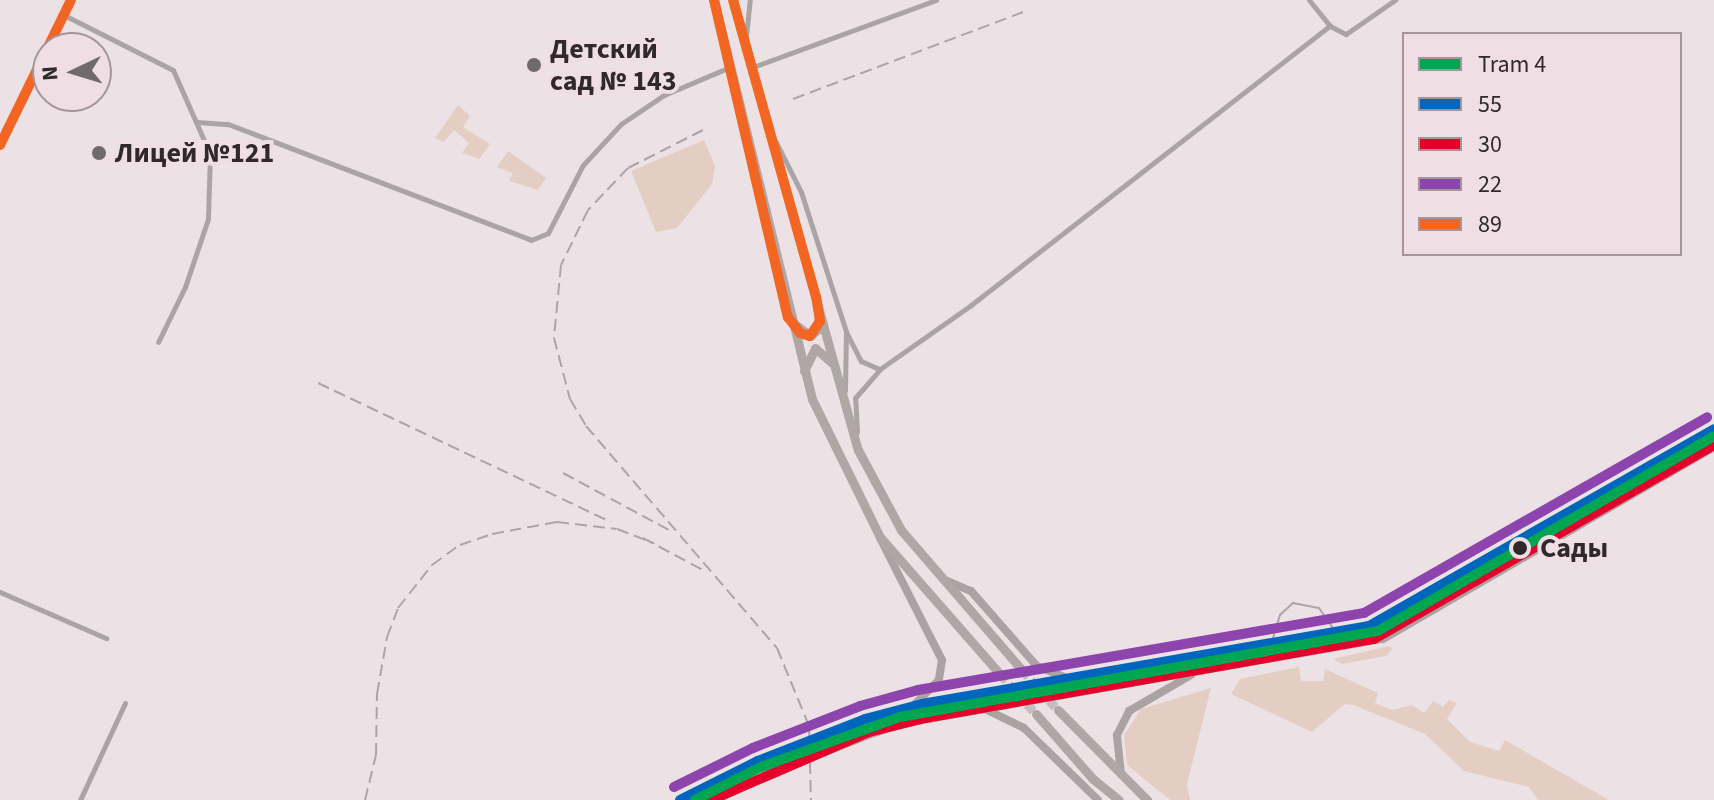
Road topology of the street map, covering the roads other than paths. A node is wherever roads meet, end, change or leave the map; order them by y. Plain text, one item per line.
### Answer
1 (69, 0) edge
2 (714, 0) edge
3 (733, 0) edge
4 (750, 0) edge
5 (936, 0) edge
6 (1309, 0) edge
7 (1395, 0) edge
8 (64, 14) junction
9 (1330, 26) junction
10 (744, 45) junction
11 (732, 67) junction
12 (751, 68) junction
13 (762, 113) junction
14 (197, 122) junction
15 (0, 145) edge
16 (816, 297) junction
17 (788, 317) junction
18 (846, 331) junction
19 (158, 342) dead end
20 (836, 369) junction
21 (880, 369) junction
22 (803, 377) junction
23 (845, 408) junction
24 (1714, 429) edge
25 (1714, 447) edge
26 (858, 450) junction
27 (880, 537) junction
28 (1492, 559) junction
29 (1500, 573) junction
30 (945, 581) junction
31 (0, 592) edge
32 (106, 638) dead end
33 (1022, 670) tunnel mouth
34 (1194, 673) junction
35 (1000, 674) tunnel mouth
36 (1068, 679) junction
37 (125, 703) dead end
38 (912, 707) junction
39 (986, 709) junction
40 (1058, 710) tunnel mouth
41 (1036, 714) tunnel mouth
42 (1123, 778) junction
43 (80, 800) edge
44 (680, 800) edge
45 (716, 800) edge
46 (1098, 800) edge
47 (1119, 800) edge
48 (1147, 800) edge

1 - 8 main road
2 - 11 main road
3 - 10 main road
4 - 10 street
5 - 12 street
6 - 9 street
7 - 9 street
8 - 14 street
8 - 15 main road
9 - 21 street
10 - 12 main road
11 - 14 street
11 - 17 main road
12 - 13 main road
13 - 16 main road
13 - 18 street
14 - 19 street
16 - 17 main road
16 - 20 main road
17 - 22 main road
18 - 21 street
18 - 23 street
20 - 22 main road
20 - 23 main road
21 - 26 street
22 - 27 main road
23 - 26 main road
24 - 28 main road
25 - 29 main road
26 - 30 main road
27 - 35 main road
27 - 38 main road
28 - 29 main road
28 - 36 main road
29 - 34 main road
30 - 33 main road
30 - 36 main road
31 - 32 street
34 - 39 main road
34 - 42 main road
36 - 38 main road
37 - 43 street
38 - 44 main road, bridge
39 - 45 main road, bridge
39 - 46 main road
40 - 42 main road
41 - 47 main road
42 - 48 main road

